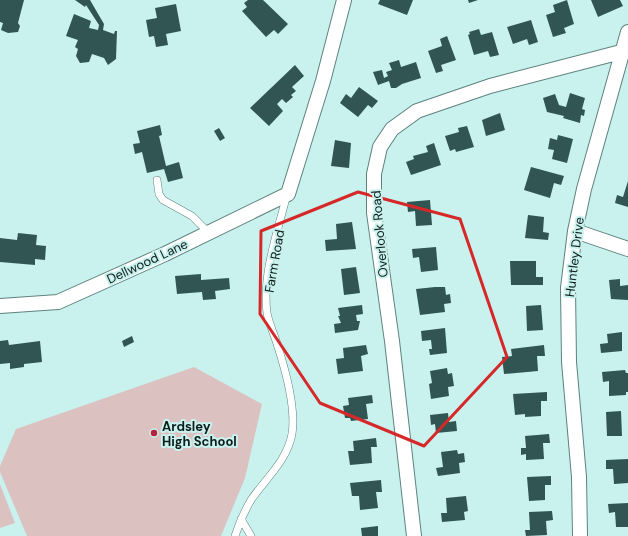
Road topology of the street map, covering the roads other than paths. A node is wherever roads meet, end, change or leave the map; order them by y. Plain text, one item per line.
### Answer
1 (344, 0) edge
2 (628, 32) edge
3 (621, 52) junction
4 (157, 180) dead end
5 (288, 194) junction
6 (575, 231) junction
7 (208, 232) junction
8 (628, 249) edge
9 (0, 306) edge
10 (241, 519) junction
11 (235, 536) edge
12 (251, 536) edge
13 (414, 536) edge
14 (580, 536) edge

1 - 5 street, Farm Road
2 - 3 street, Huntley Drive
3 - 6 street, Huntley Drive
3 - 13 street, Overlook Road
4 - 7 lane
5 - 7 street, Dellwood Lane
5 - 10 lane, Farm Road
6 - 8 street
6 - 14 street, Huntley Drive
7 - 9 street, Dellwood Lane
10 - 11 lane, Farm Road
10 - 12 lane

